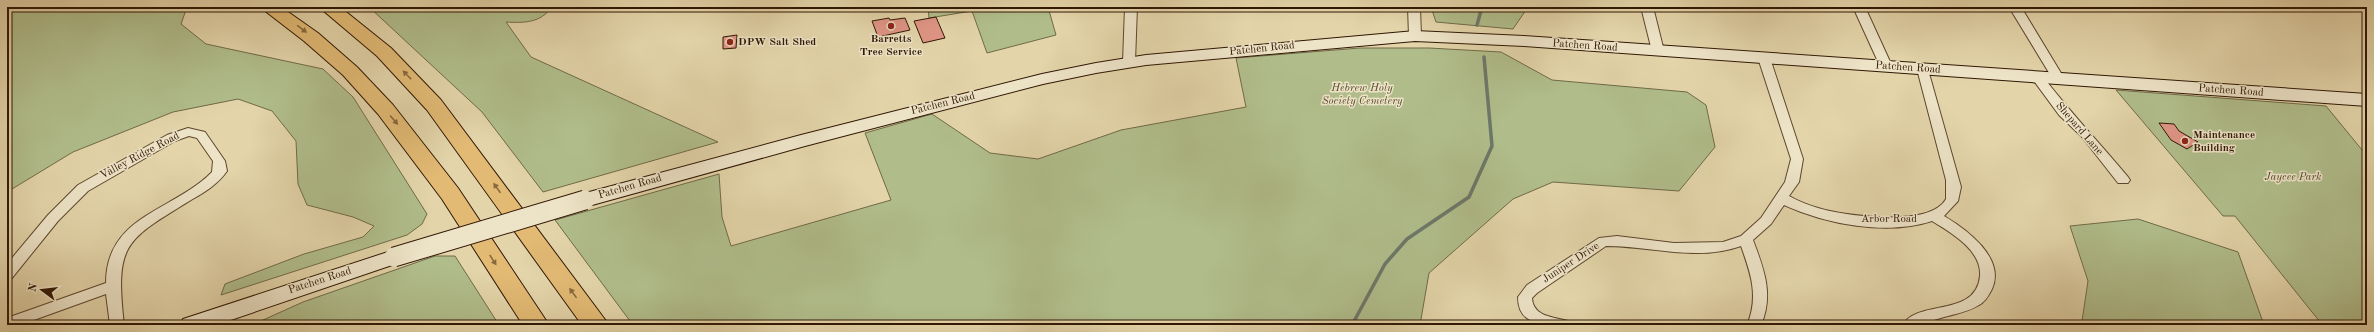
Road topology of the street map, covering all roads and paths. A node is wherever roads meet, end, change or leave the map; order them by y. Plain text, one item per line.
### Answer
1 (270, 7) edge
2 (328, 7) edge
3 (1131, 7) edge
4 (1414, 7) edge
5 (1647, 7) edge
6 (1859, 7) edge
7 (2015, 7) edge
8 (1415, 36) junction
9 (1658, 51) junction
10 (1764, 58) junction
11 (1130, 62) junction
12 (1886, 66) junction
13 (1923, 69) junction
14 (2037, 77) junction
15 (2058, 78) junction
16 (2367, 100) edge
17 (2123, 180) dead end
18 (1783, 199) junction
19 (1934, 216) junction
20 (1746, 239) junction
21 (7, 274) edge
22 (113, 286) junction
23 (7, 324) edge
24 (117, 325) edge
25 (191, 325) edge
26 (536, 325) edge
27 (596, 325) edge
28 (1563, 325) edge
29 (1754, 325) edge
30 (1910, 325) edge

1 -> 26 highway
27 -> 2 highway
3 - 11 street
4 - 8 street
5 - 9 street
6 - 12 street
7 - 15 street
8 - 9 street, Patchen Road
8 - 11 street, Patchen Road
9 - 10 street, Patchen Road
10 - 12 street, Patchen Road
10 - 18 street, Juniper Drive
11 - 25 street, Patchen Road, bridge
12 - 13 street, Patchen Road
13 - 14 street, Patchen Road
13 - 19 street, Arbor Road
14 - 15 street, Patchen Road
14 - 17 street, Shepard Lane
15 - 16 street, Patchen Road
18 - 19 street, Arbor Road
18 - 20 street, Juniper Drive
19 - 30 street
20 - 28 street, Juniper Drive
20 - 29 street
21 - 22 street, Valley Ridge Road
22 - 23 street
22 - 24 street, Valley Ridge Road

